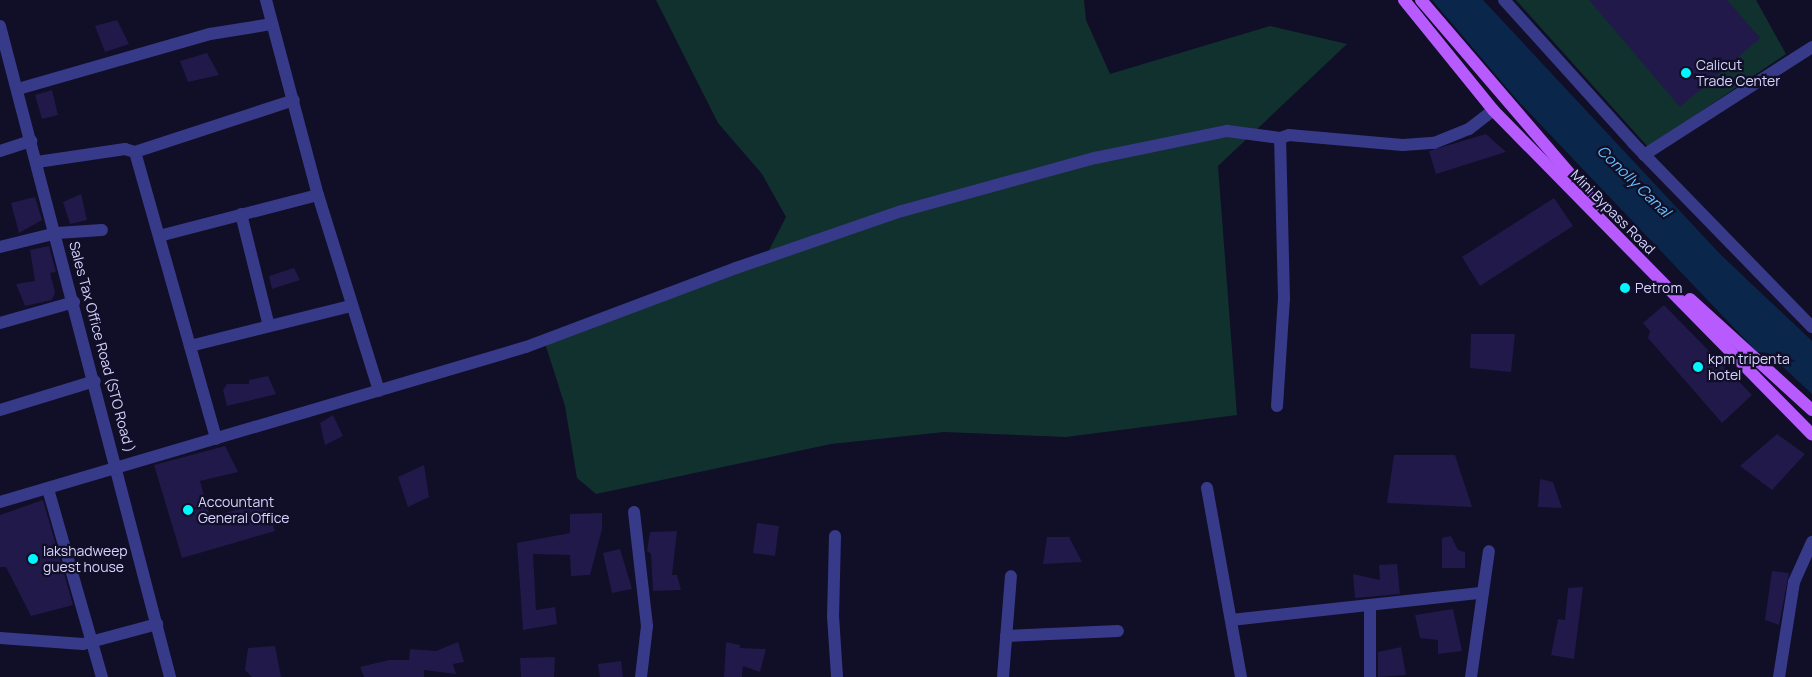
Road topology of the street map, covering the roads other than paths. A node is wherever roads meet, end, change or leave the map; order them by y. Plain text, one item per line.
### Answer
1 (266, 0) edge
2 (1404, 0) edge
3 (1421, 0) edge
4 (1504, 0) edge
5 (272, 24) junction
6 (0, 26) edge
7 (1812, 46) edge
8 (3, 48) edge
9 (18, 89) junction
10 (294, 100) junction
11 (1494, 110) junction
12 (1280, 138) junction
13 (31, 140) junction
14 (0, 151) edge
15 (135, 152) junction
16 (1644, 155) junction
17 (37, 162) junction
18 (318, 195) junction
19 (240, 214) junction
20 (102, 230) dead end
21 (57, 233) junction
22 (159, 236) junction
23 (0, 247) edge
24 (74, 302) junction
25 (351, 306) junction
26 (0, 323) edge
27 (269, 326) junction
28 (1812, 327) edge
29 (190, 346) junction
30 (95, 381) junction
31 (379, 391) junction
32 (1277, 406) dead end
33 (0, 410) edge
34 (1812, 410) edge
35 (1812, 435) edge
36 (216, 439) junction
37 (118, 469) junction
38 (1207, 488) dead end
39 (48, 489) junction
40 (0, 502) edge
41 (634, 512) dead end
42 (835, 536) dead end
43 (1812, 542) edge
44 (1489, 551) dead end
45 (1011, 576) dead end
46 (1481, 593) junction
47 (1370, 605) junction
48 (1231, 620) junction
49 (157, 624) junction
50 (1118, 631) dead end
51 (1006, 636) junction
52 (0, 638) edge
53 (93, 641) junction
54 (102, 677) edge
55 (170, 677) edge
56 (641, 677) edge
57 (837, 677) edge
58 (1003, 677) edge
59 (1241, 677) edge
60 (1370, 677) edge
61 (1472, 677) edge
62 (1779, 677) edge

1 - 5 street
2 - 11 main road, Mini Bypass Road
3 - 34 main road, Mini Bypass Road
4 - 16 street
5 - 9 street
5 - 10 street
6 - 8 street, Sales Tax Office Road (STO Road )
7 - 16 street
8 - 9 street, Sales Tax Office Road (STO Road )
9 - 13 street, Sales Tax Office Road (STO Road )
10 - 15 street
10 - 18 street
11 - 12 street
11 - 35 main road, Mini Bypass Road
12 - 31 street
12 - 32 street
13 - 14 street
13 - 17 street, Sales Tax Office Road (STO Road )
15 - 17 street
15 - 22 street
16 - 28 street
17 - 21 street, Sales Tax Office Road (STO Road )
18 - 19 street
18 - 25 street
19 - 22 street
19 - 27 street
20 - 21 street
21 - 23 street
21 - 24 street, Sales Tax Office Road (STO Road )
22 - 29 street
24 - 26 street
24 - 30 street, Sales Tax Office Road (STO Road )
25 - 27 street
25 - 31 street
27 - 29 street
29 - 36 street
30 - 33 street
30 - 37 street, Sales Tax Office Road (STO Road )
31 - 36 street
36 - 37 street
37 - 39 street
37 - 49 street, Sales Tax Office Road (STO Road )
38 - 48 street
39 - 40 street
39 - 53 street
41 - 56 street
42 - 57 street
43 - 62 street
44 - 46 street
45 - 51 street
46 - 47 street
46 - 61 street
47 - 48 street
47 - 60 street
48 - 59 street
49 - 53 street
49 - 55 street, Sales Tax Office Road (STO Road )
50 - 51 street
51 - 58 street
52 - 53 street
53 - 54 street

